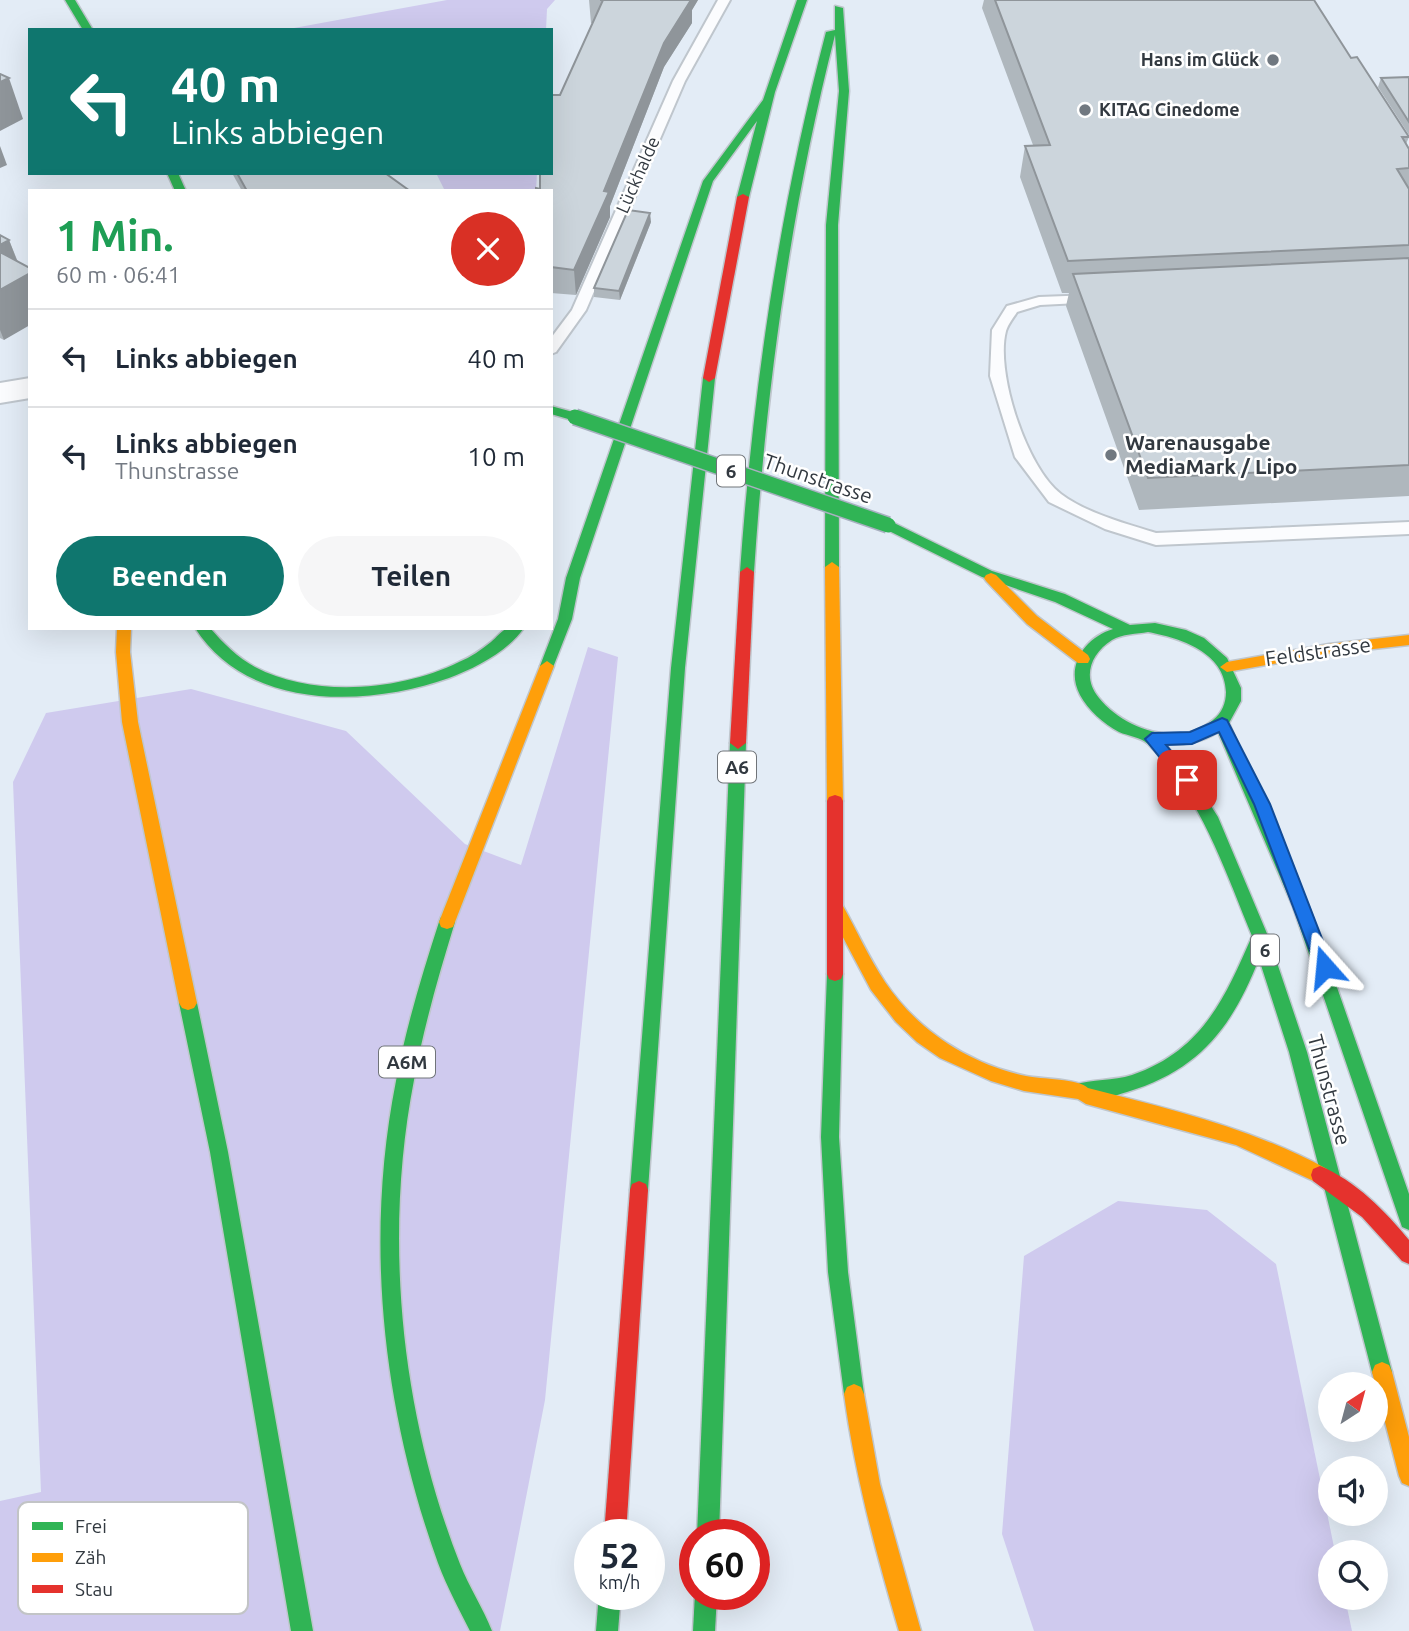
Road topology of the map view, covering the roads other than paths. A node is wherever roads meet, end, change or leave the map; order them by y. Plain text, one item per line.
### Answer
1 (70, 0) edge
2 (724, 0) edge
3 (802, 0) edge
4 (840, 4) edge
5 (87, 28) edge
6 (766, 102) junction
7 (1107, 298) edge
8 (553, 346) edge
9 (28, 388) edge
10 (0, 394) edge
11 (553, 411) edge
12 (1409, 528) edge
13 (987, 574) junction
14 (573, 578) junction
15 (553, 595) edge
16 (1125, 629) junction
17 (124, 630) edge
18 (204, 630) edge
19 (514, 630) edge
20 (1409, 640) edge
21 (1083, 659) junction
22 (1227, 667) junction
23 (1222, 724) junction
24 (1152, 739) junction
25 (837, 911) junction
26 (1260, 936) junction
27 (1078, 1094) junction
28 (1332, 1181) junction
29 (1409, 1221) edge
30 (1409, 1255) edge
31 (1409, 1476) edge
32 (616, 1519) edge
33 (709, 1519) edge
34 (609, 1610) edge
35 (705, 1610) edge
36 (302, 1631) edge
37 (481, 1631) edge
38 (607, 1631) edge
39 (704, 1631) edge
40 (910, 1631) edge

1 - 5 main road
2 - 8 lane, Lückhalde
3 - 6 main road
4 - 25 main road
4 - 33 main road, A6
6 - 14 main road
6 - 32 main road
7 - 12 lane
9 - 10 street
11 - 13 main road, Thunstrasse / 6, bridge
13 - 16 main road, Thunstrasse / 6
13 - 21 main road, Thunstrasse / 6
14 - 15 main road
14 - 37 main road, A6M
16 - 21 main road
16 - 22 main road
17 - 36 main road
18 - 19 main road
20 - 22 main road, Feldstrasse
21 - 24 main road
22 - 23 main road
23 - 24 main road
23 - 29 main road, Thunstrasse
24 - 26 main road, Thunstrasse / 6
25 - 27 main road
25 - 40 main road
26 - 27 main road
26 - 28 main road, Thunstrasse / 6
27 - 28 main road
28 - 30 main road
28 - 31 main road, Thunstrasse / 6
34 - 38 main road
35 - 39 main road

